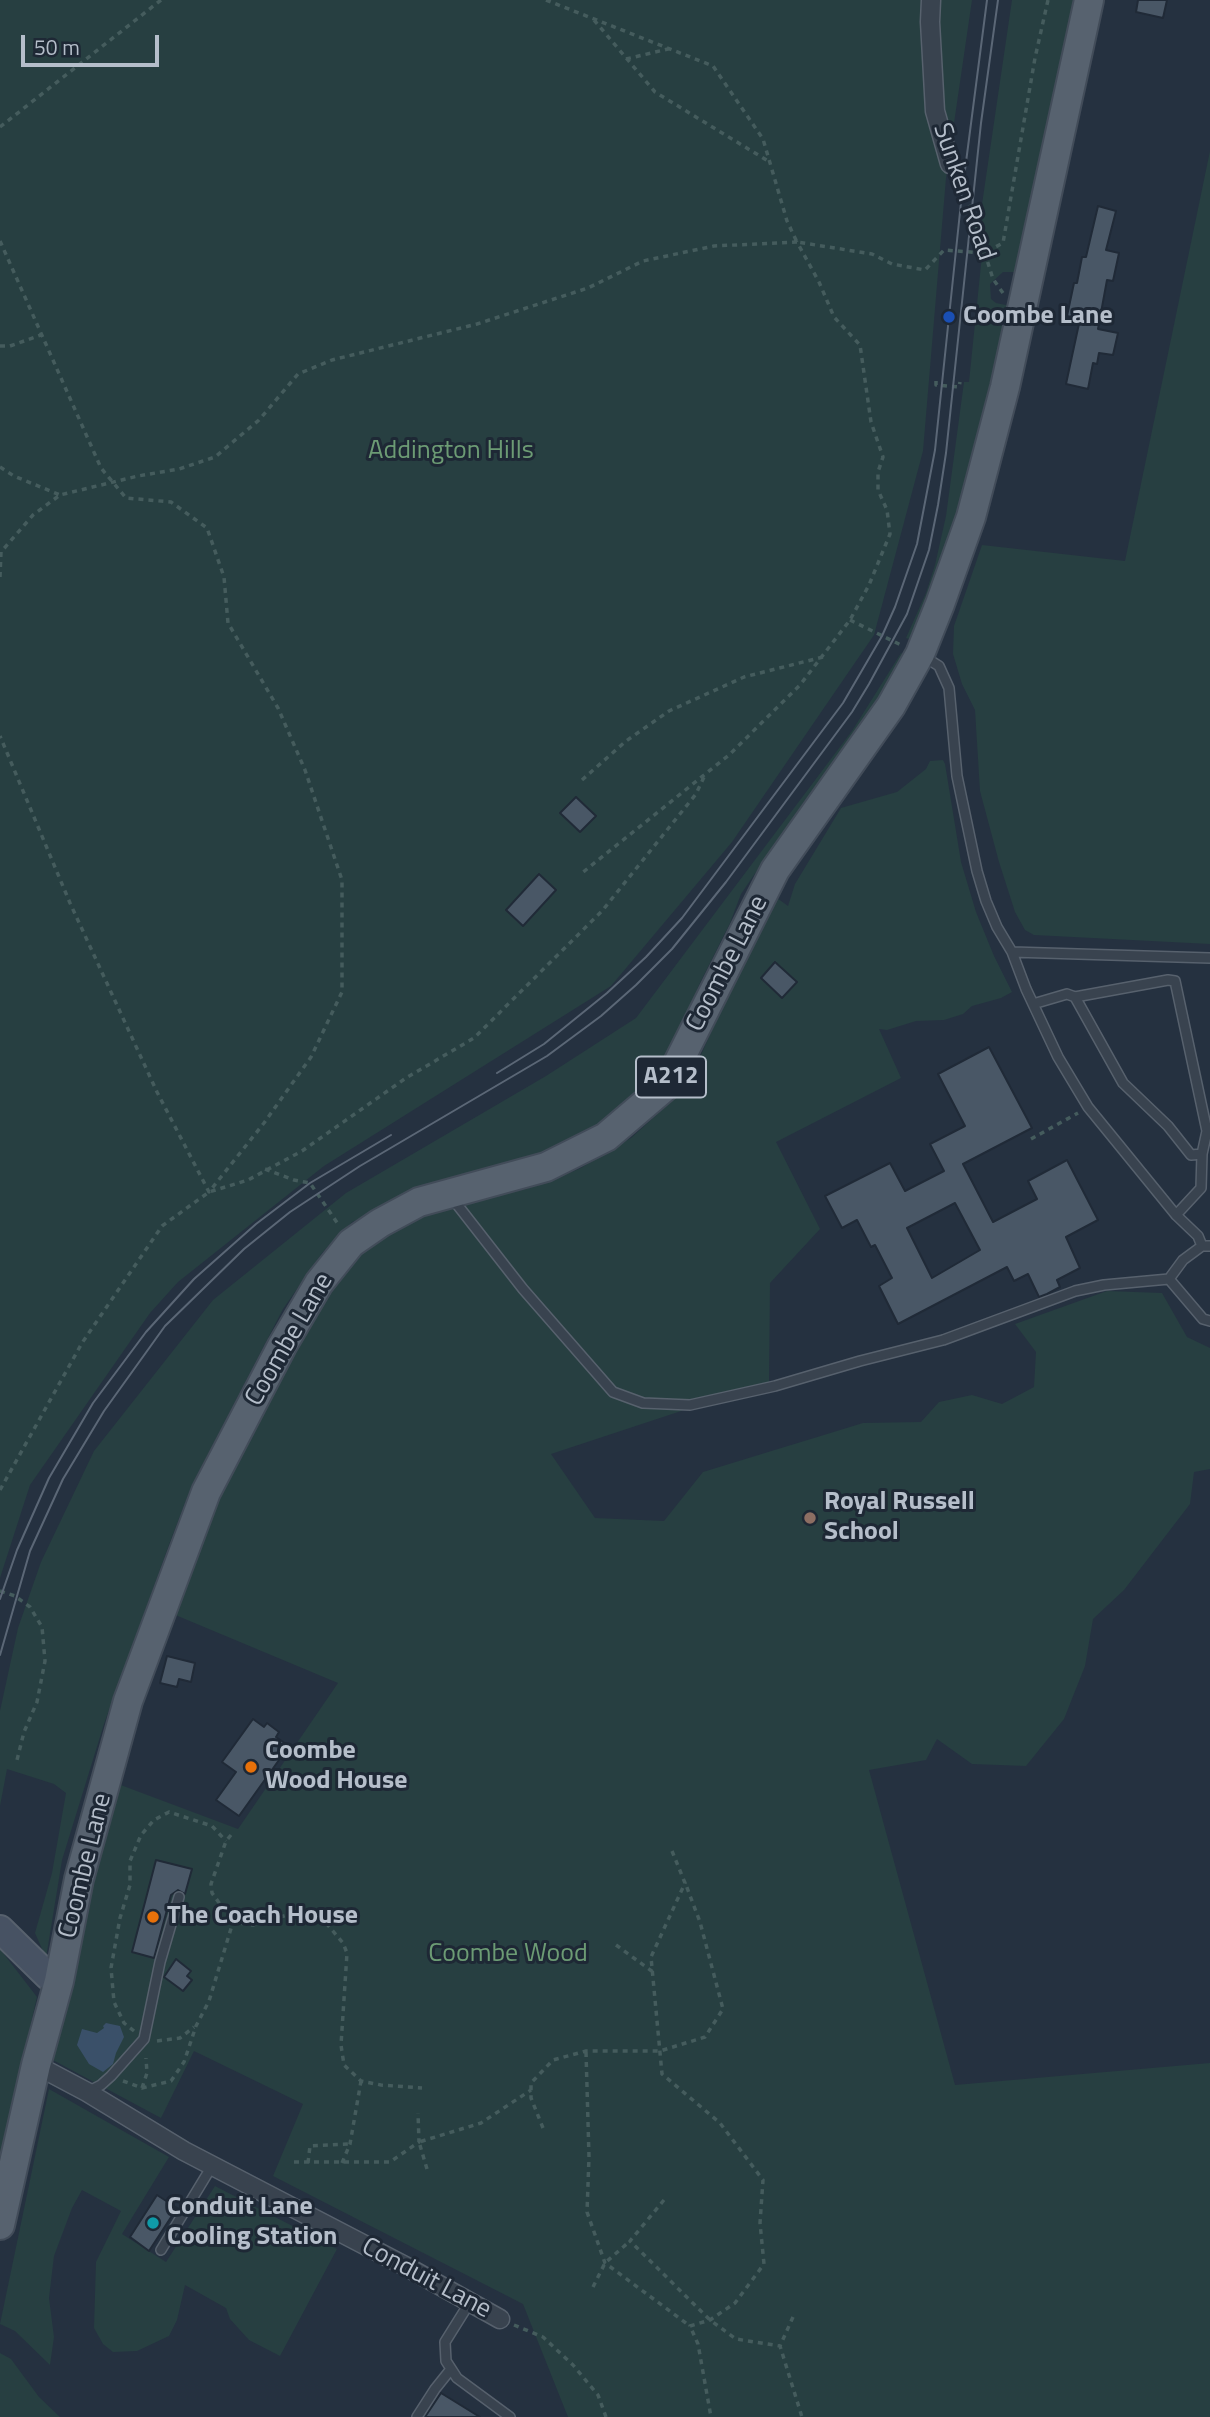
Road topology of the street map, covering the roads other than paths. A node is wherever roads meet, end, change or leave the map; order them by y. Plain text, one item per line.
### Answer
1 (931, 0) edge
2 (1089, 0) edge
3 (950, 164) road end
4 (920, 654) junction
5 (1012, 952) junction
6 (1210, 958) edge
7 (1075, 997) junction
8 (1033, 1004) junction
9 (1202, 1153) junction
10 (448, 1193) junction
11 (1176, 1215) junction
12 (1206, 1246) edge
13 (1169, 1279) junction
14 (1210, 1321) edge
15 (179, 1897) dead end
16 (0, 1929) edge
17 (59, 1981) junction
18 (36, 2066) junction
19 (87, 2092) junction
20 (212, 2166) junction
21 (0, 2225) edge
22 (161, 2250) dead end
23 (470, 2302) junction
24 (500, 2319) road end
25 (451, 2369) junction
26 (417, 2417) edge
27 (510, 2417) edge

1 - 3 street, Sunken Road
2 - 4 main road, Coombe Lane / A212
4 - 5 lane
4 - 10 main road, Coombe Lane / A212
5 - 6 lane
5 - 8 lane
7 - 8 lane
7 - 9 lane
7 - 9 lane
8 - 11 lane
9 - 11 lane
10 - 13 lane
10 - 17 main road, Coombe Lane / A212
11 - 12 lane
12 - 13 lane
13 - 14 lane
15 - 19 lane
16 - 17 street
17 - 18 main road, A212
18 - 19 street, Conduit Lane
18 - 21 main road, A212
19 - 20 street, Conduit Lane
20 - 22 lane
20 - 23 street, Conduit Lane
23 - 24 street, Conduit Lane
23 - 25 lane
25 - 26 lane
25 - 27 lane

